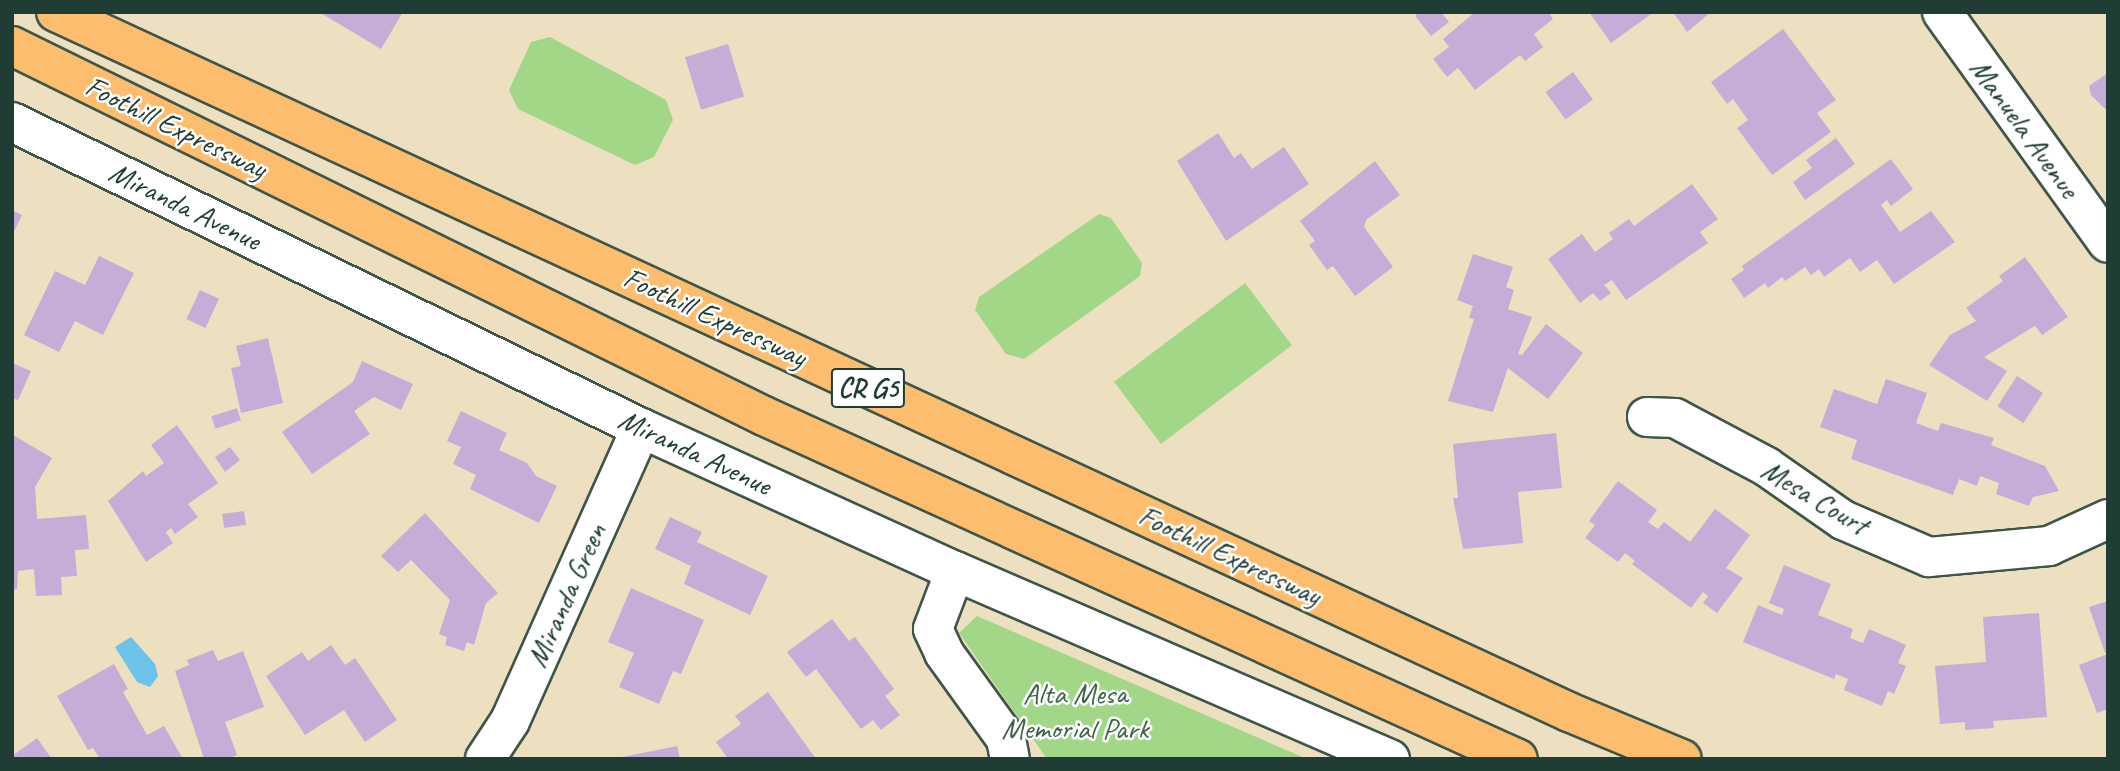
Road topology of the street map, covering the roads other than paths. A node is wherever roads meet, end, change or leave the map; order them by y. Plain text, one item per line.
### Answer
1 (56, 12) edge
2 (1942, 12) edge
3 (12, 46) edge
4 (12, 122) edge
5 (2108, 243) edge
6 (1647, 417) dead end
7 (641, 428) junction
8 (2108, 519) edge
9 (954, 571) junction
10 (485, 759) edge
11 (1010, 759) edge
12 (1390, 759) edge
13 (1518, 759) edge
14 (1682, 759) edge

1 - 14 highway, Foothill Expressway / CR G5
2 - 5 street, Manuela Avenue
3 - 13 highway, Foothill Expressway / CR G5
4 - 7 street, Miranda Avenue
6 - 8 street, Mesa Court
7 - 9 street, Miranda Avenue
7 - 10 street, Miranda Green
9 - 11 street
9 - 12 street, Miranda Avenue

